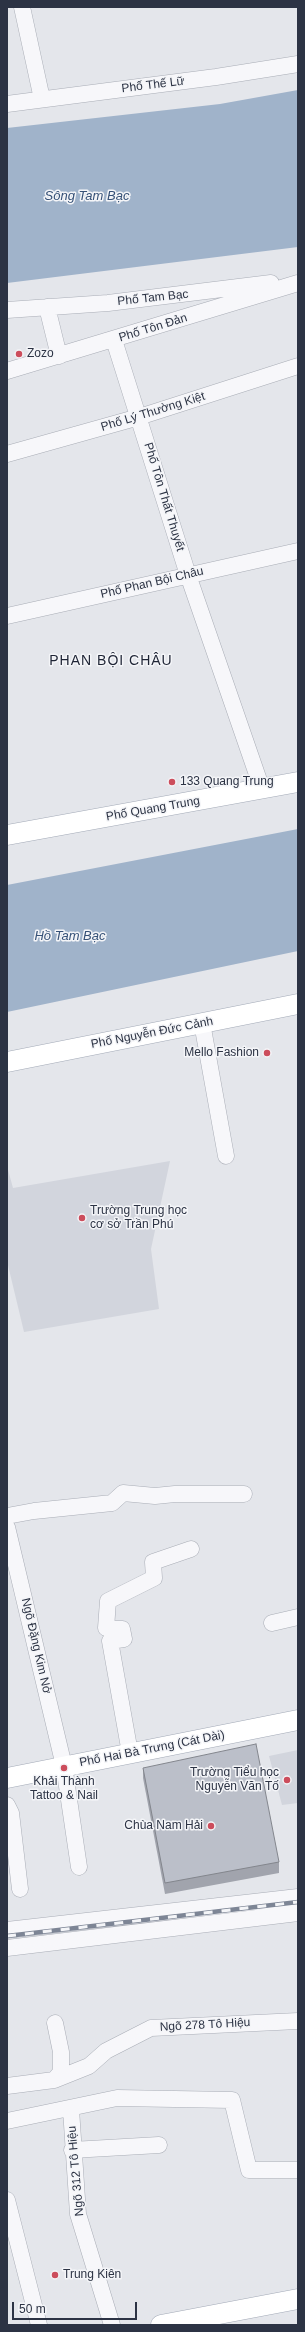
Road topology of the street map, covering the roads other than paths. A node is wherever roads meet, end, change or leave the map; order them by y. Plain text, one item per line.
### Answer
1 (22, 7) edge
2 (298, 64) edge
3 (42, 99) junction
4 (7, 104) edge
5 (298, 278) edge
6 (298, 283) edge
7 (47, 307) junction
8 (7, 310) edge
9 (114, 340) junction
10 (59, 356) junction
11 (298, 366) edge
12 (7, 371) edge
13 (139, 417) junction
14 (7, 454) edge
15 (298, 551) edge
16 (188, 575) junction
17 (7, 616) edge
18 (298, 782) edge
19 (262, 789) junction
20 (7, 835) edge
21 (298, 1004) edge
22 (202, 1023) junction
23 (7, 1062) edge
24 (226, 1156) dead end
25 (244, 1494) dead end
26 (7, 1516) edge
27 (7, 1527) edge
28 (191, 1549) dead end
29 (298, 1617) edge
30 (272, 1623) dead end
31 (298, 1720) edge
32 (130, 1753) junction
33 (64, 1766) junction
34 (7, 1778) edge
35 (7, 1806) edge
36 (79, 1867) dead end
37 (20, 1889) dead end
38 (298, 1897) edge
39 (298, 1913) edge
40 (7, 1930) edge
41 (7, 1948) edge
42 (298, 2021) edge
43 (55, 2023) dead end
44 (54, 2080) junction
45 (7, 2086) edge
46 (71, 2109) junction
47 (13, 2120) edge
48 (159, 2145) dead end
49 (72, 2150) junction
50 (298, 2170) edge
51 (7, 2200) edge
52 (298, 2300) edge
53 (198, 2322) edge
54 (39, 2325) edge
55 (112, 2325) edge
56 (161, 2325) edge

1 - 3 street
2 - 3 street, Phố Thế Lữ
3 - 4 street, Phố Thế Lữ
5 - 7 street, Phố Tam Bạc
6 - 9 street, Phố Tôn Đản
7 - 8 street, Phố Tam Bạc
7 - 10 street
9 - 10 street, Phố Tôn Đản
9 - 13 street, Phố Tôn Thất Thuyết
10 - 12 street, Phố Tôn Đản
11 - 13 street, Phố Lý Thường Kiệt
13 - 14 street, Phố Lý Thường Kiệt
13 - 16 street, Phố Tôn Thất Thuyết
15 - 16 street, Phố Phan Bội Châu
16 - 17 street, Phố Phan Bội Châu
16 - 19 street, Phố Tôn Thất Thuyết
18 - 19 main road, Phố Quang Trung
19 - 20 main road, Phố Quang Trung
21 - 22 main road, Phố Nguyễn Đức Cảnh
22 - 23 main road, Phố Nguyễn Đức Cảnh
22 - 24 street
25 - 26 street
27 - 33 street, Ngõ Đặng Kim Nở
28 - 32 street
29 - 30 street
31 - 32 main road, Phố Hai Bà Trưng (Cát Dài)
32 - 33 main road, Phố Hai Bà Trưng (Cát Dài)
33 - 34 main road, Phố Hai Bà Trưng (Cát Dài)
33 - 36 street, Ngõ Đặng Kim Nở
35 - 37 street
38 - 40 street
39 - 41 street
42 - 44 street, Ngõ 278 Tô Hiệu
43 - 44 street
44 - 45 street, Ngõ 278 Tô Hiệu
46 - 47 street
46 - 49 street, Ngõ 312 Tô Hiệu
46 - 50 street
48 - 49 street
49 - 55 street, Ngõ 312 Tô Hiệu
51 - 54 street
52 - 53 main road
53 - 56 main road

